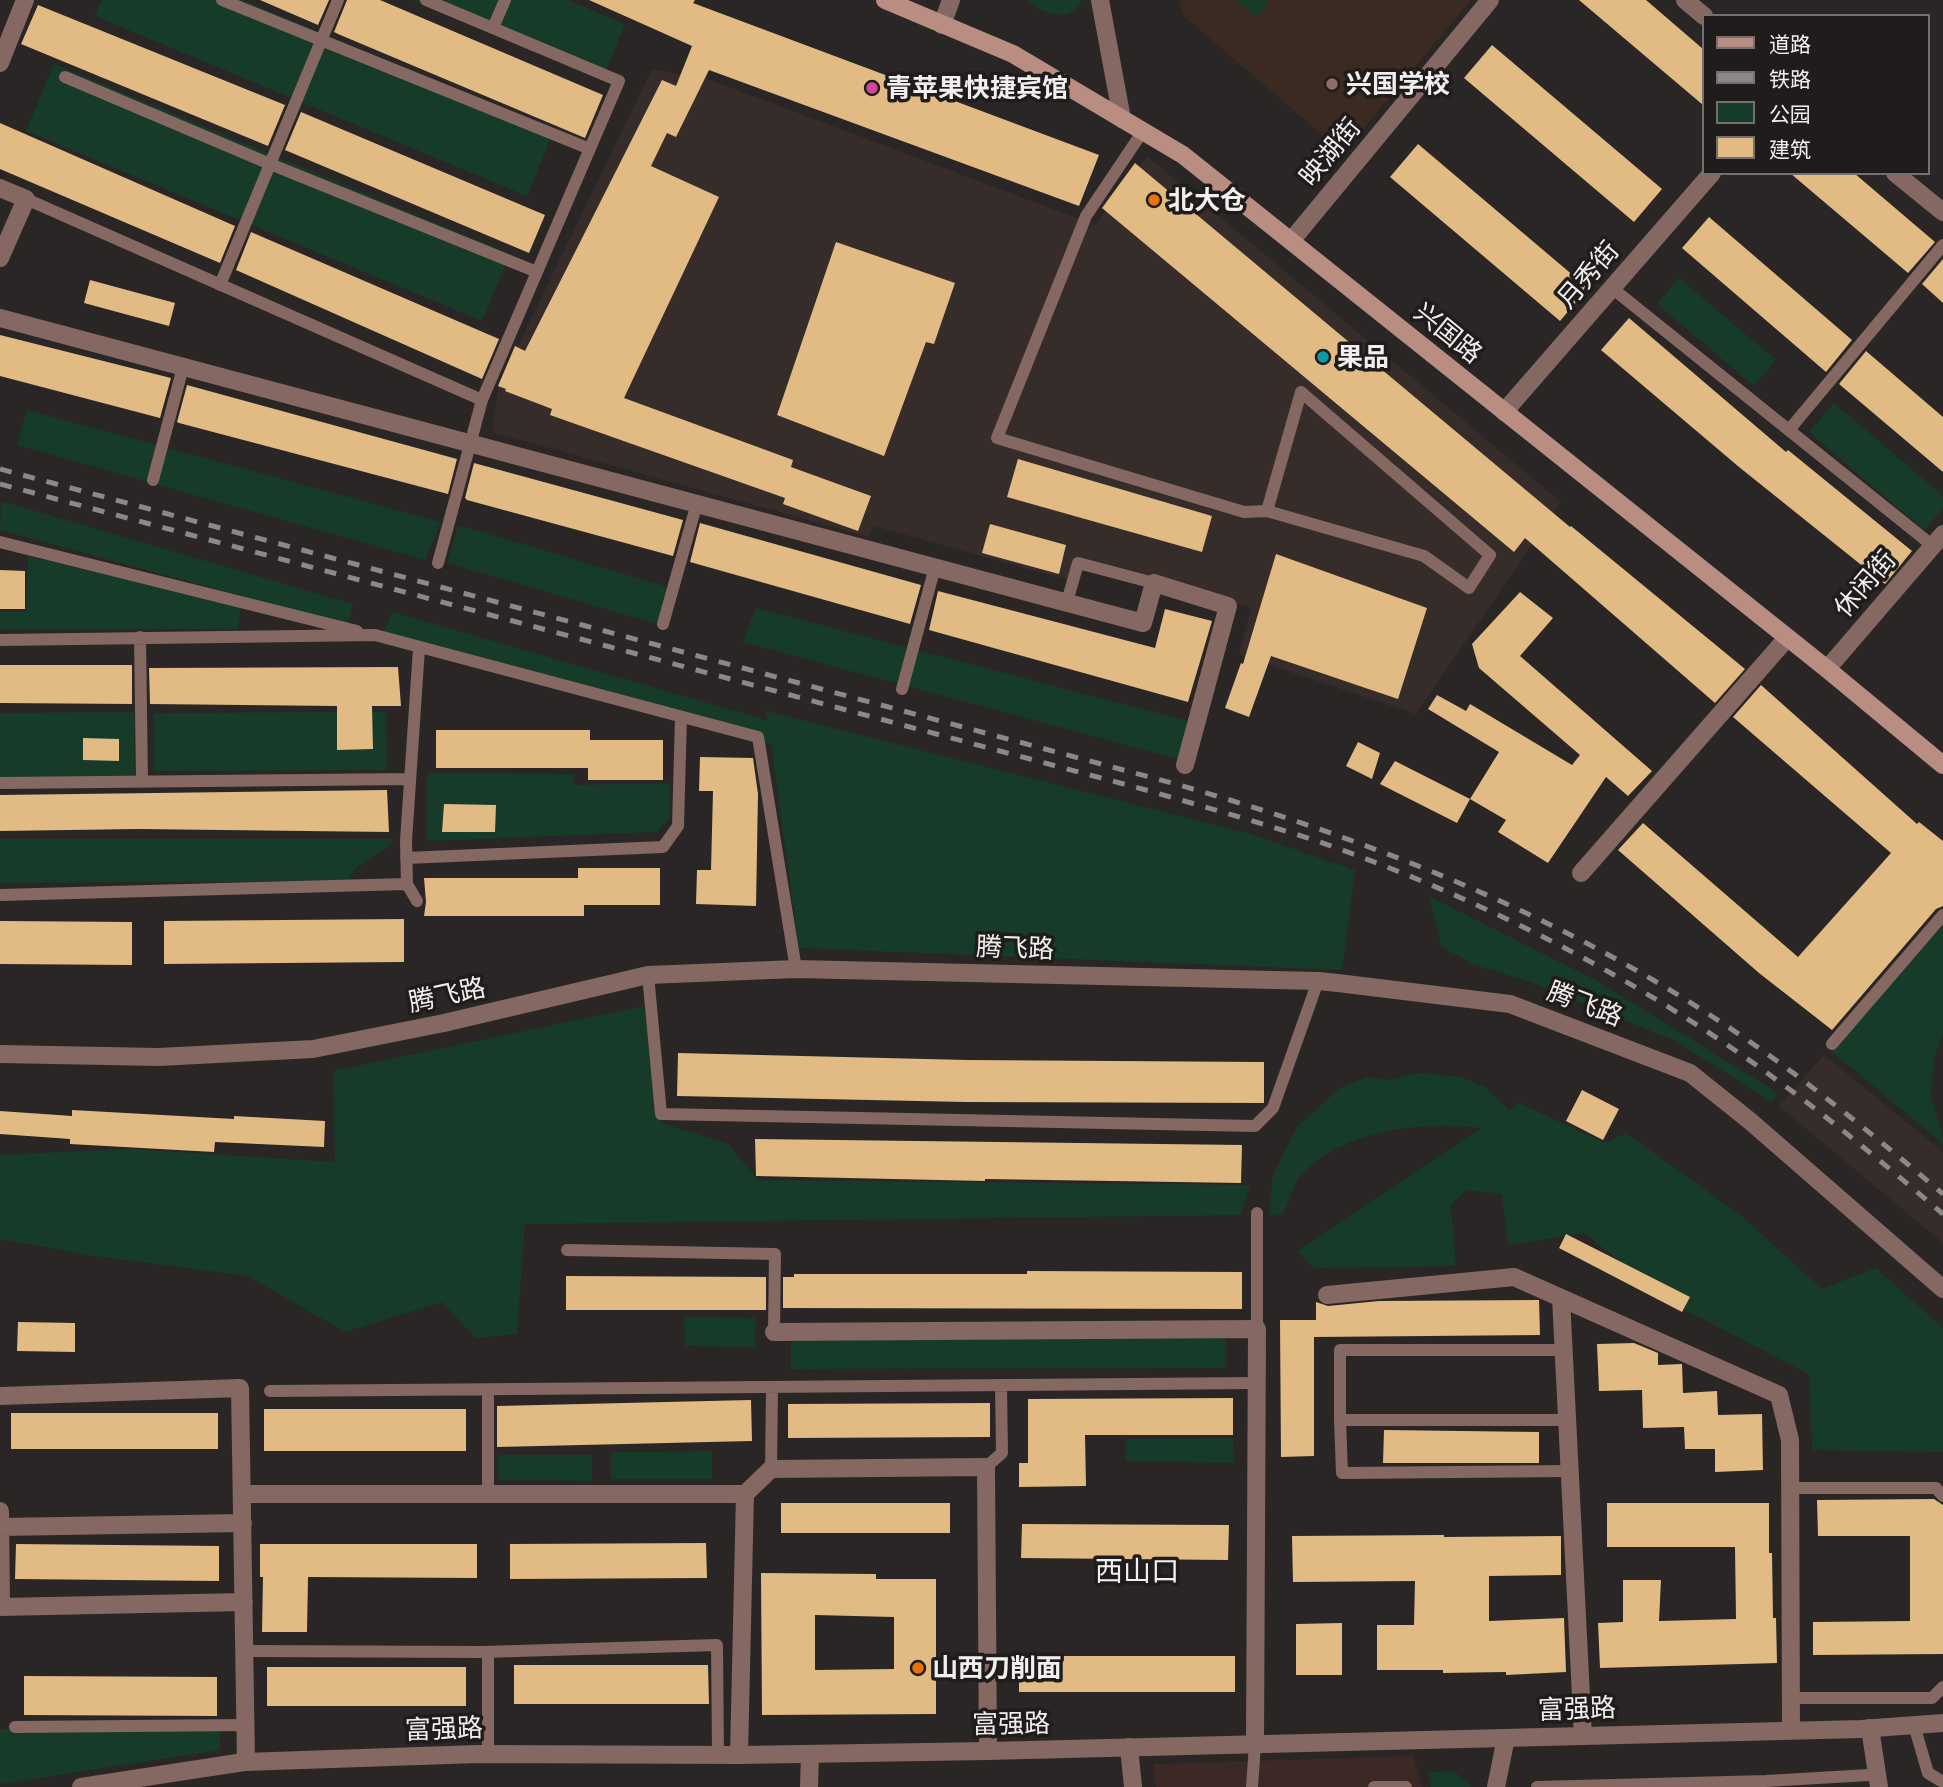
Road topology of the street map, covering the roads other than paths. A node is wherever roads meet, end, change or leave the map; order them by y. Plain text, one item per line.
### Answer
1 (25, 0) edge
2 (222, 0) edge
3 (338, 0) edge
4 (426, 0) edge
5 (505, 0) edge
6 (885, 0) edge
7 (951, 0) edge
8 (1100, 0) edge
9 (1490, 0) edge
10 (1685, 0) edge
11 (1702, 14) edge
12 (942, 25) junction
13 (494, 28) junction
14 (321, 41) junction
15 (0, 63) edge
16 (65, 77) dead end
17 (1122, 119) junction
18 (1143, 131) junction
19 (590, 149) junction
20 (270, 164) junction
21 (1710, 175) edge
22 (1897, 175) edge
23 (0, 188) edge
24 (26, 199) junction
25 (1943, 212) edge
26 (1291, 241) junction
27 (1943, 245) edge
28 (0, 258) edge
29 (537, 272) junction
30 (220, 285) junction
31 (1612, 288) junction
32 (0, 318) edge
33 (183, 367) junction
34 (482, 400) junction
35 (1504, 412) junction
36 (1789, 430) junction
37 (469, 442) junction
38 (153, 480) dead end
39 (697, 503) junction
40 (1268, 511) junction
41 (1938, 540) edge
42 (0, 542) edge
43 (438, 563) dead end
44 (935, 567) junction
45 (1154, 583) junction
46 (1067, 602) junction
47 (663, 624) dead end
48 (375, 635) junction
49 (140, 637) junction
50 (1787, 638) junction
51 (0, 640) edge
52 (419, 648) junction
53 (1827, 669) junction
54 (902, 689) dead end
55 (681, 717) junction
56 (1185, 765) dead end
57 (1943, 765) edge
58 (410, 779) junction
59 (142, 782) junction
60 (0, 783) edge
61 (406, 858) junction
62 (1581, 873) dead end
63 (407, 884) junction
64 (0, 895) edge
65 (417, 901) dead end
66 (1943, 915) edge
67 (796, 969) junction
68 (648, 975) junction
69 (1318, 981) junction
70 (1832, 1044) dead end
71 (0, 1054) edge
72 (1257, 1213) dead end
73 (567, 1250) dead end
74 (1943, 1289) edge
75 (1327, 1295) dead end
76 (1561, 1298) junction
77 (1257, 1329) junction
78 (774, 1332) joint
79 (1564, 1350) junction
80 (1257, 1383) junction
81 (1001, 1385) junction
82 (772, 1387) junction
83 (488, 1390) junction
84 (270, 1391) dead end
85 (0, 1396) edge
86 (1340, 1420) junction
87 (1567, 1420) junction
88 (986, 1467) junction
89 (771, 1470) junction
90 (1570, 1471) junction
91 (1790, 1488) junction
92 (242, 1494) junction
93 (488, 1494) junction
94 (745, 1494) junction
95 (1943, 1496) edge
96 (0, 1511) edge
97 (243, 1523) junction
98 (0, 1527) edge
99 (244, 1602) junction
100 (0, 1607) edge
101 (244, 1651) junction
102 (488, 1651) junction
103 (1943, 1687) edge
104 (1791, 1698) junction
105 (1943, 1723) edge
106 (1913, 1725) junction
107 (245, 1726) junction
108 (15, 1727) dead end
109 (1870, 1728) junction
110 (1791, 1730) junction
111 (1583, 1736) junction
112 (1506, 1738) junction
113 (1255, 1744) junction
114 (1129, 1747) junction
115 (988, 1751) junction
116 (488, 1754) junction
117 (810, 1754) junction
118 (718, 1755) junction
119 (739, 1755) junction
120 (246, 1762) junction
121 (1874, 1781) edge
122 (1943, 1782) edge
123 (81, 1787) edge
124 (809, 1787) edge
125 (1133, 1787) edge
126 (1252, 1787) edge
127 (1374, 1787) edge
128 (1406, 1787) edge
129 (1496, 1787) edge
130 (1537, 1787) edge

1 - 15 street
2 - 14 lane
3 - 14 lane
4 - 13 lane
5 - 13 lane
6 - 12 main road, 兴国路
7 - 12 street
8 - 17 street
9 - 26 street, 映湖街
10 - 11 street
12 - 17 main road, 兴国路
13 - 19 lane
14 - 19 lane
14 - 20 lane
16 - 20 lane
17 - 18 main road, 兴国路
18 - 26 main road, 兴国路
18 - 40 lane
19 - 29 lane
20 - 29 lane
20 - 30 lane
21 - 31 street, 月秀街
22 - 25 street
23 - 24 street
24 - 28 street
24 - 30 lane
26 - 35 main road, 兴国路
27 - 36 lane
29 - 34 lane
30 - 34 lane
31 - 35 street, 月秀街
31 - 36 lane
32 - 33 street
33 - 37 street
33 - 38 lane
34 - 37 lane
35 - 50 main road, 兴国路
36 - 41 lane
37 - 39 street
37 - 43 lane
39 - 44 street
39 - 47 lane
40 - 40 lane
41 - 53 street, 休闲街
42 - 48 lane
44 - 46 street
44 - 54 lane
45 - 46 street
45 - 46 lane
45 - 56 street
48 - 49 lane
48 - 52 lane
49 - 51 lane
49 - 59 lane
50 - 53 main road, 兴国路
50 - 62 street
52 - 55 lane
52 - 58 lane
53 - 57 main road, 兴国路
55 - 61 lane
55 - 67 lane
58 - 59 lane
58 - 61 lane
59 - 60 lane
61 - 63 lane
63 - 64 lane
63 - 65 lane
66 - 70 lane
67 - 68 street, 腾飞路
67 - 69 street, 腾飞路
68 - 69 lane
68 - 71 street, 腾飞路
69 - 74 street, 腾飞路
72 - 77 lane
73 - 78 lane
75 - 76 street
76 - 79 street
76 - 91 street
77 - 78 street
77 - 80 street
79 - 86 lane
79 - 87 street
80 - 81 lane
80 - 113 street
81 - 82 lane
81 - 88 lane
82 - 83 lane
82 - 89 lane
83 - 84 lane
83 - 93 lane
85 - 92 street
86 - 87 lane
86 - 90 lane
87 - 90 street
88 - 89 street
88 - 115 street
89 - 94 street
90 - 111 street
91 - 95 lane
91 - 104 street
92 - 93 street
92 - 97 street
93 - 94 street
94 - 119 street
96 - 98 street
97 - 98 street
97 - 99 street
98 - 100 street
99 - 100 street
99 - 101 street
101 - 102 lane
101 - 107 street
102 - 116 lane
102 - 118 lane
103 - 104 lane
104 - 110 street
105 - 106 street, 富强路
106 - 109 street, 富强路
106 - 122 lane
107 - 108 lane
107 - 120 street
109 - 110 street, 富强路
109 - 121 street
110 - 111 street, 富强路
111 - 112 street, 富强路
112 - 113 street, 富强路
112 - 129 street
113 - 114 street, 富强路
113 - 126 lane
114 - 115 street, 富强路
114 - 125 street
115 - 117 street, 富强路
116 - 118 street, 富强路
116 - 120 street, 富强路
117 - 119 street, 富强路
117 - 124 street
118 - 119 street, 富强路
120 - 123 street, 富强路
121 - 130 lane
127 - 128 lane

